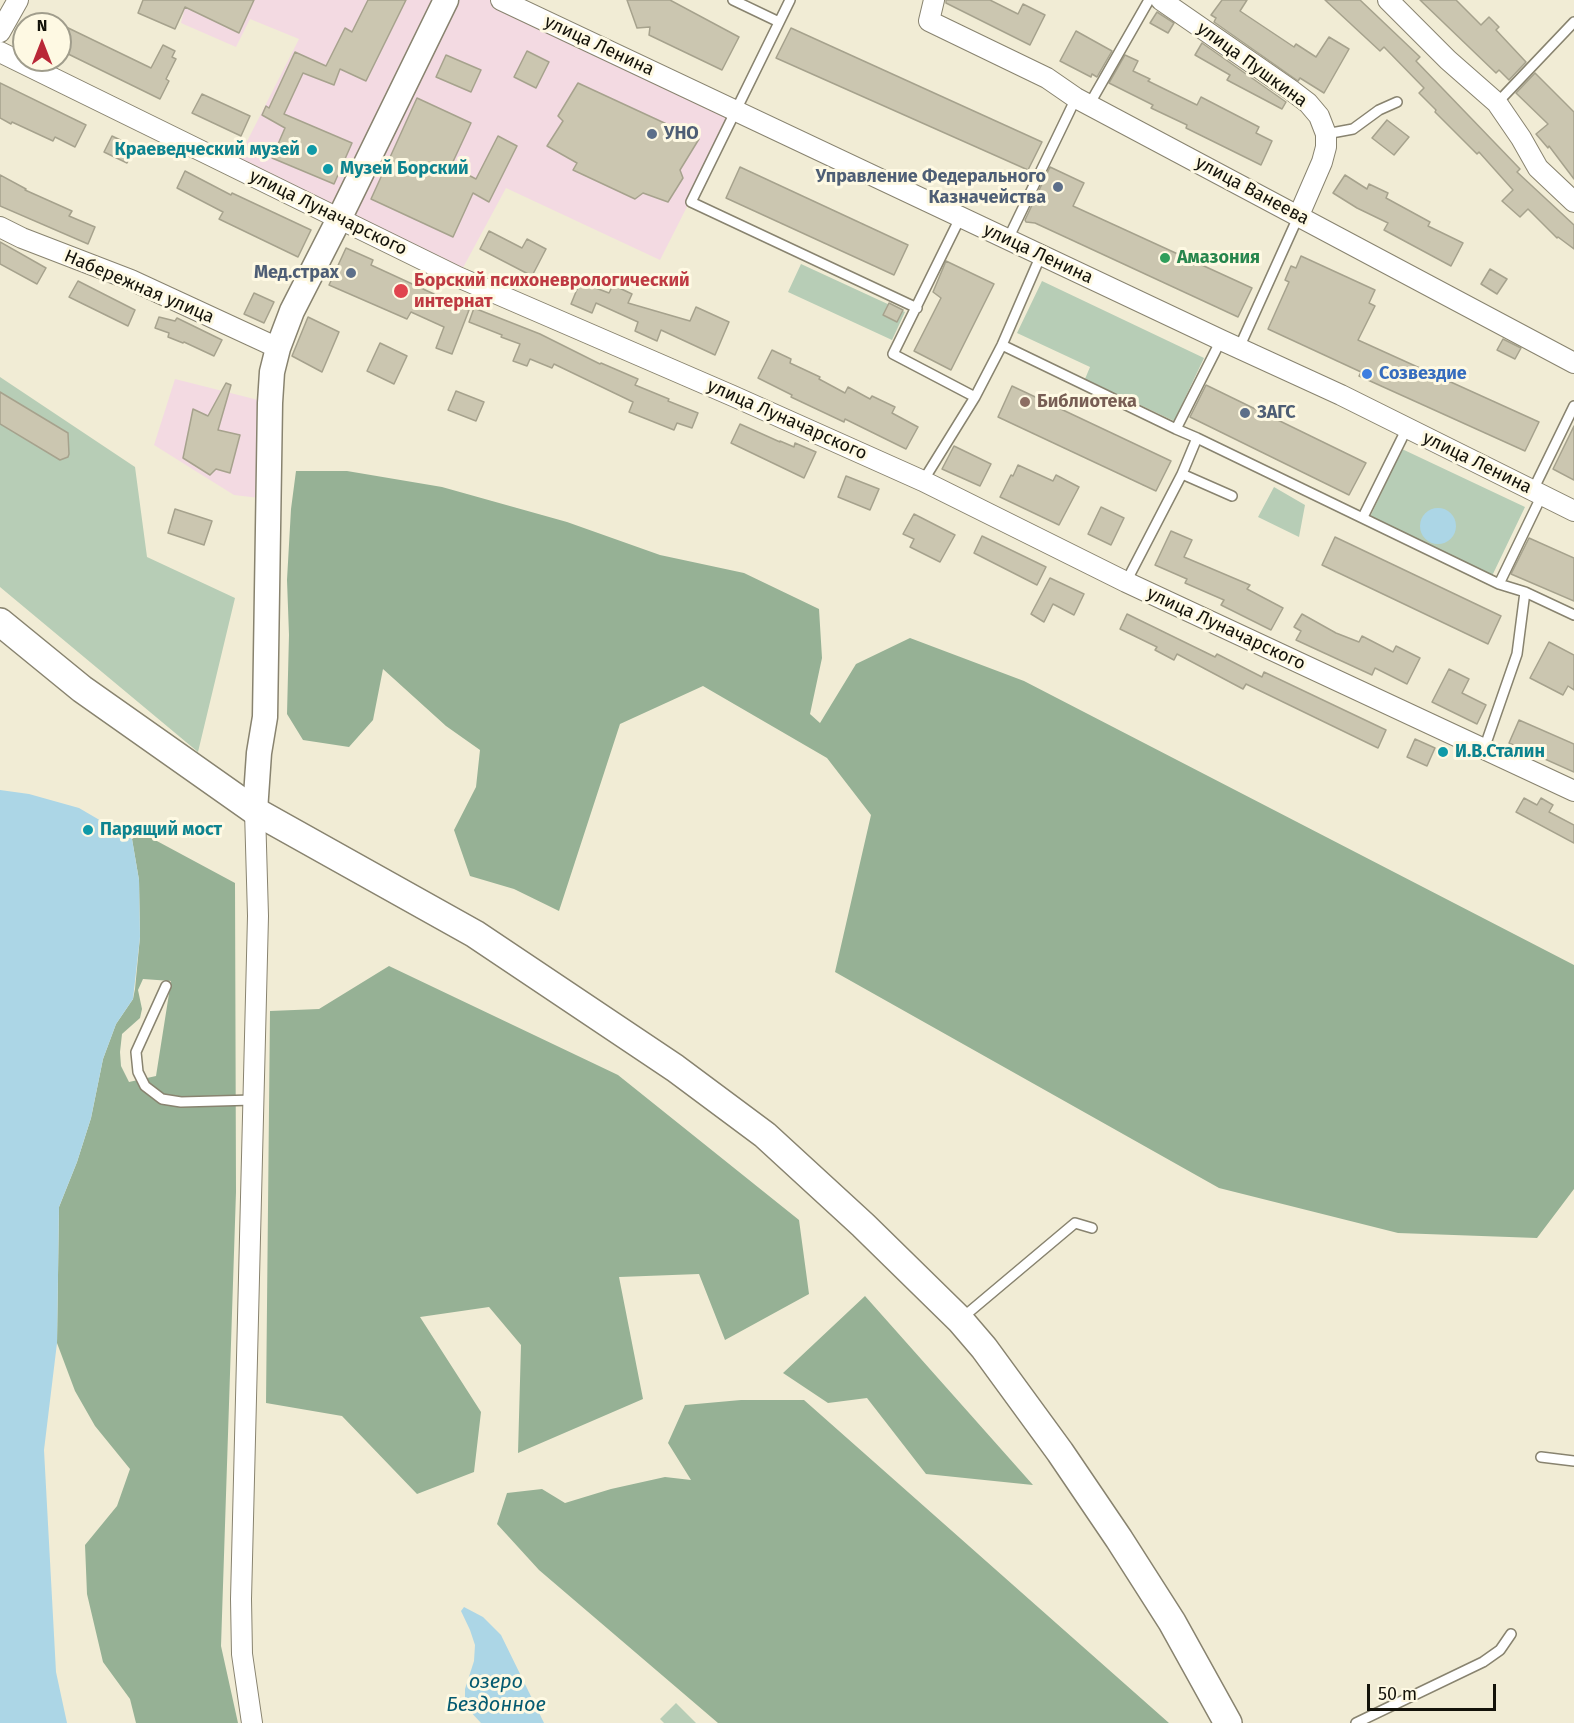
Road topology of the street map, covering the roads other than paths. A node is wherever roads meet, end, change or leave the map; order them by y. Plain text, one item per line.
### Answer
1 (18, 0) edge
2 (446, 0) edge
3 (501, 0) edge
4 (733, 0) edge
5 (790, 0) edge
6 (934, 0) edge
7 (1149, 0) edge
8 (1161, 0) edge
9 (1388, 0) edge
10 (779, 22) junction
11 (1574, 22) edge
12 (0, 32) edge
13 (0, 52) edge
14 (1083, 102) junction
15 (1397, 102) dead end
16 (1497, 103) junction
17 (736, 110) junction
18 (1326, 134) junction
19 (1574, 201) edge
20 (1299, 215) junction
21 (960, 218) junction
22 (339, 219) junction
23 (0, 227) edge
24 (1008, 239) junction
25 (1041, 255) junction
26 (917, 308) junction
27 (1221, 340) junction
28 (1002, 345) junction
29 (278, 348) junction
30 (1239, 348) junction
31 (1574, 363) edge
32 (975, 397) junction
33 (1574, 406) edge
34 (1407, 428) junction
35 (1176, 429) junction
36 (1197, 438) junction
37 (1182, 474) junction
38 (923, 481) junction
39 (1537, 493) junction
40 (1232, 496) dead end
41 (1574, 511) edge
42 (1363, 518) junction
43 (1126, 582) junction
44 (1499, 584) junction
45 (1525, 592) junction
46 (1574, 615) edge
47 (0, 622) edge
48 (1484, 749) junction
49 (1574, 791) edge
50 (255, 811) junction
51 (166, 986) dead end
52 (253, 1100) junction
53 (1092, 1228) dead end
54 (960, 1320) junction
55 (1541, 1457) dead end
56 (1574, 1461) edge
57 (1511, 1634) dead end
58 (252, 1723) edge
59 (1228, 1723) edge
60 (1356, 1723) edge

1 - 12 street
2 - 22 street
3 - 17 street, улица Ленина
4 - 10 lane
5 - 10 lane
6 - 14 street, улица Ванеева
7 - 14 lane
8 - 18 street, улица Пушкина
9 - 16 street
10 - 17 lane
11 - 16 lane
13 - 22 street, улица Луначарского
14 - 20 street, улица Ванеева
14 - 24 lane
15 - 18 lane
16 - 19 street
17 - 21 street, улица Ленина
17 - 26 lane
18 - 20 street
20 - 30 lane
20 - 31 street, улица Ванеева
21 - 24 street, улица Ленина
21 - 26 lane
22 - 29 street
22 - 38 street, улица Луначарского
23 - 29 street, Набережная улица
24 - 25 street, улица Ленина
25 - 27 street, улица Ленина
25 - 28 lane
26 - 32 lane
27 - 30 street, улица Ленина
27 - 35 lane
28 - 32 lane
28 - 35 lane
29 - 50 street
30 - 34 street, улица Ленина
32 - 38 lane
33 - 39 lane
34 - 39 street, улица Ленина
34 - 42 lane
35 - 36 lane
36 - 37 lane
36 - 42 lane
37 - 40 lane
37 - 43 lane
38 - 43 street, улица Луначарского
39 - 41 street, улица Ленина
39 - 44 lane
42 - 44 lane
43 - 48 street, улица Луначарского
44 - 45 lane
45 - 46 lane
45 - 48 lane
47 - 50 main road
48 - 49 street, улица Луначарского
50 - 52 street
50 - 54 main road
51 - 52 lane
52 - 58 street
53 - 54 lane
54 - 59 main road
55 - 56 lane
57 - 60 lane

